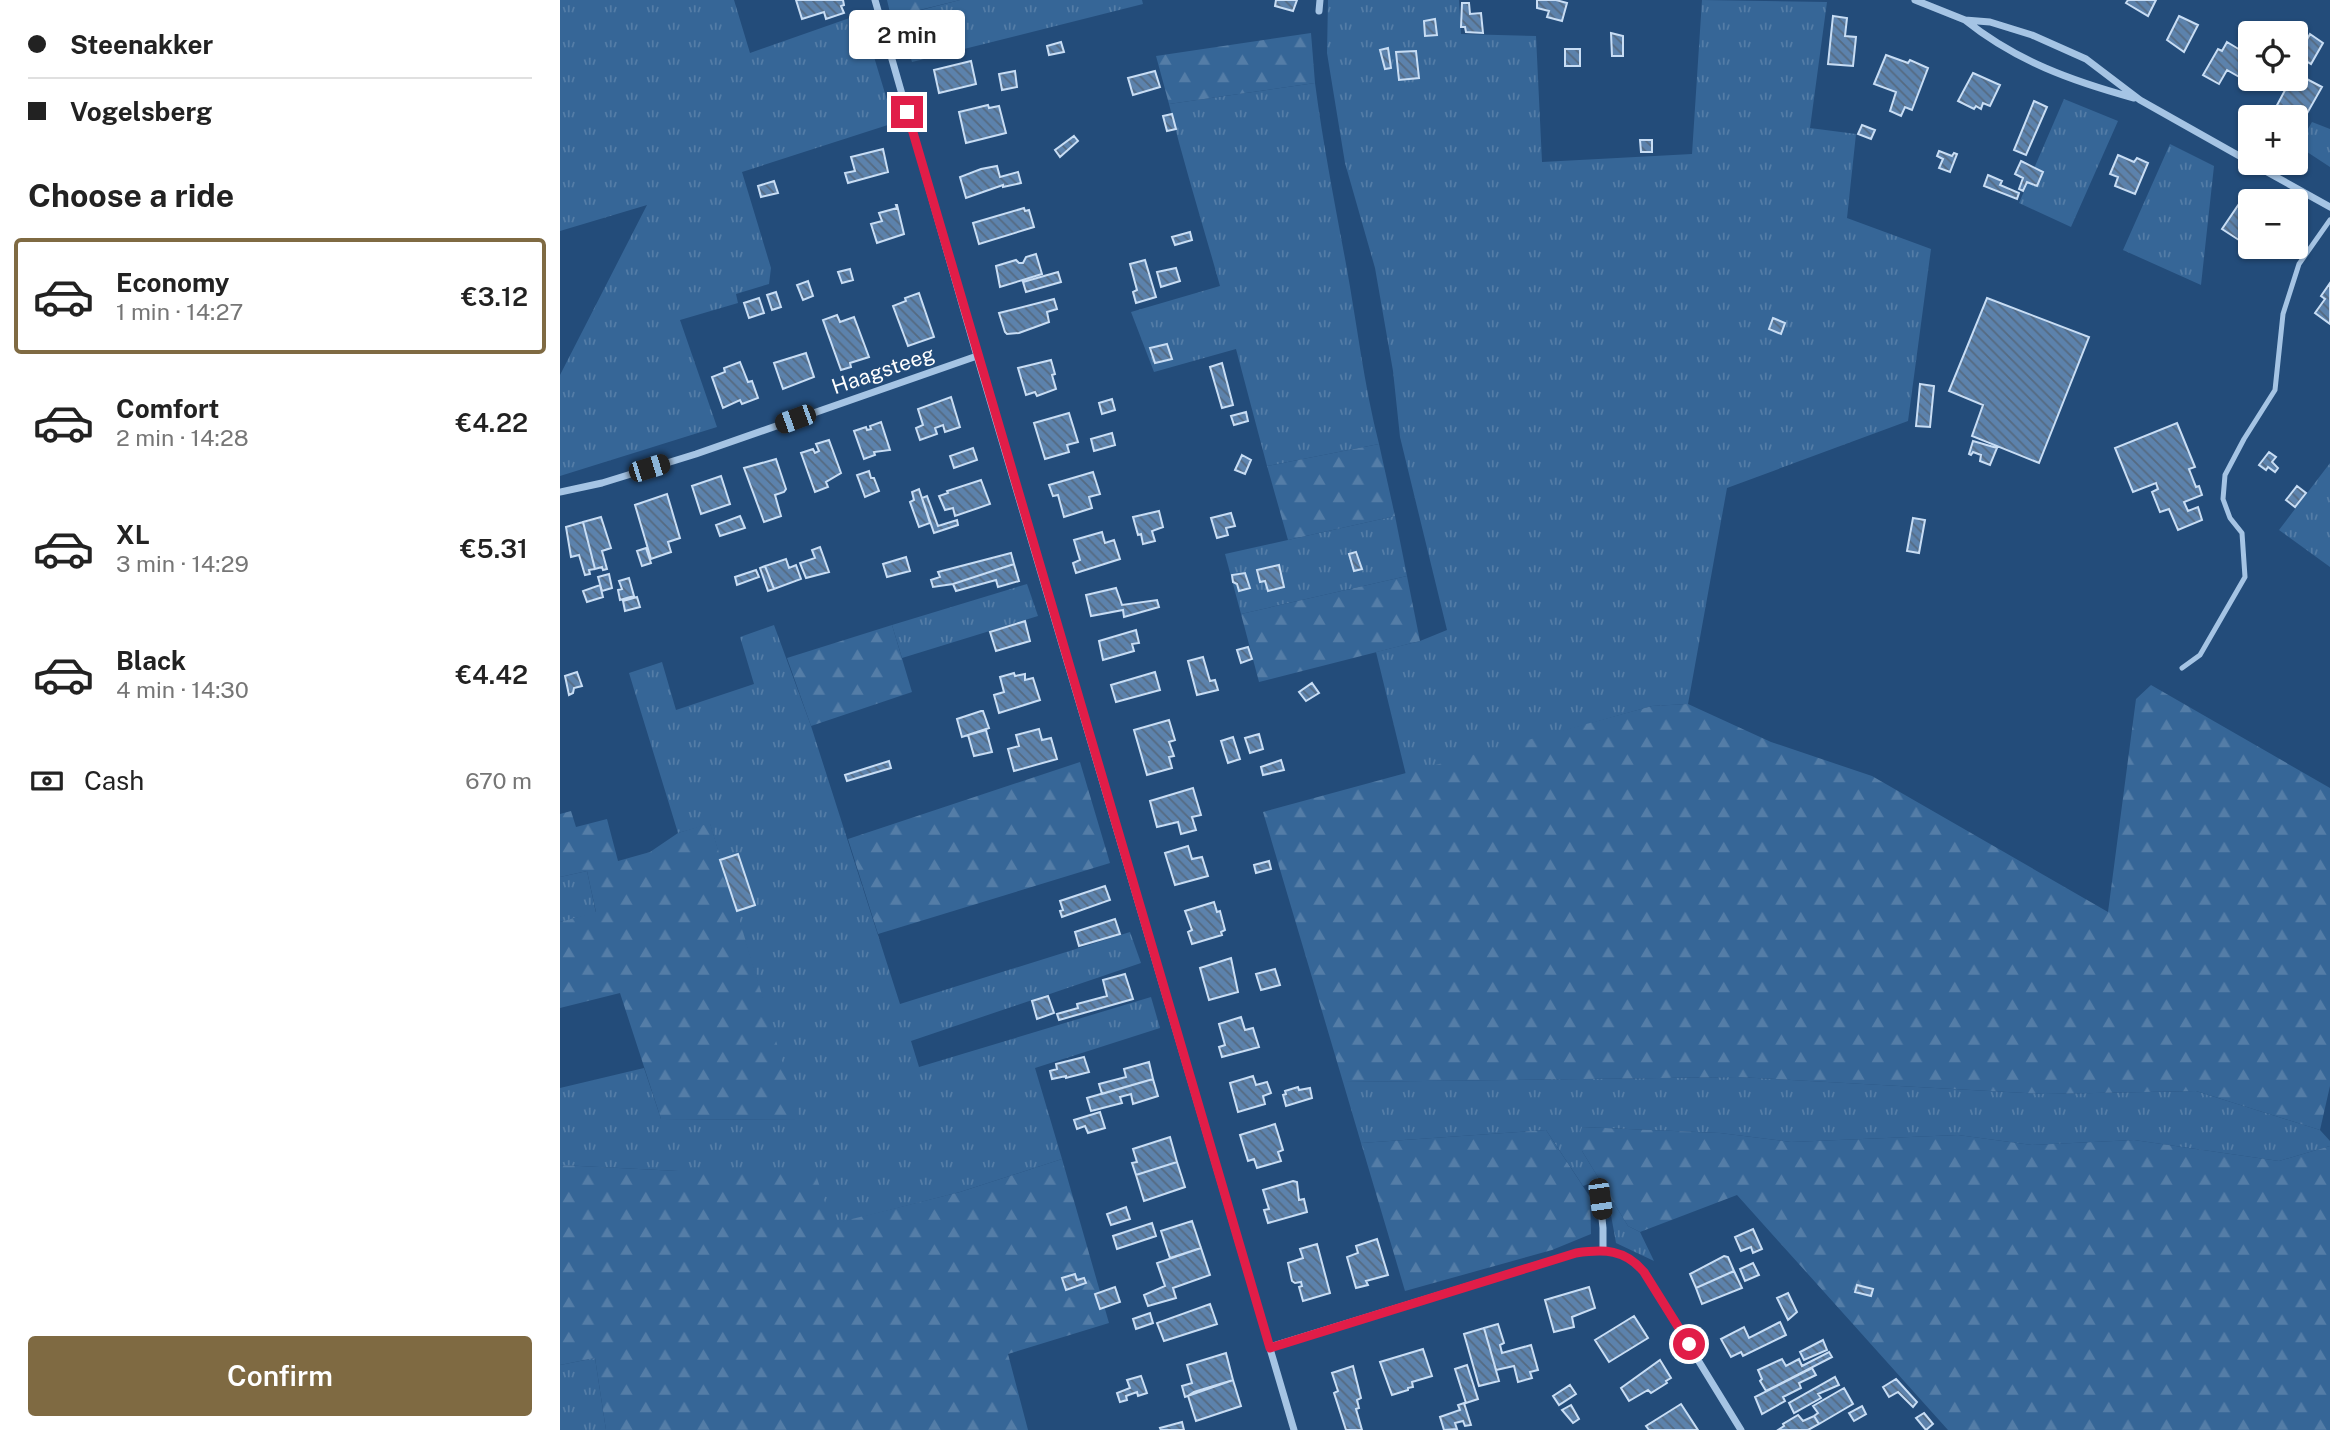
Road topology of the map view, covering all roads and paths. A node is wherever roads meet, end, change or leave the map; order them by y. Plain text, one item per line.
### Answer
1 (875, 0) edge
2 (1320, 0) edge
3 (1915, 0) edge
4 (1319, 11) dead end
5 (1965, 20) junction
6 (2140, 100) junction
7 (2238, 156) edge
8 (2273, 175) edge
9 (2330, 207) edge
10 (2330, 220) edge
11 (977, 356) junction
12 (560, 492) edge
13 (2182, 668) dead end
14 (1600, 1199) dead end
15 (1603, 1249) junction
16 (1270, 1348) junction
17 (1294, 1430) edge
18 (1741, 1430) edge

1 - 11 street
2 - 4 street
3 - 5 street
5 - 6 street
5 - 6 street
6 - 7 street
8 - 9 street
10 - 13 lane
11 - 12 street, Haagsteeg
11 - 16 street
14 - 15 street
15 - 16 street
15 - 18 street
16 - 17 street

